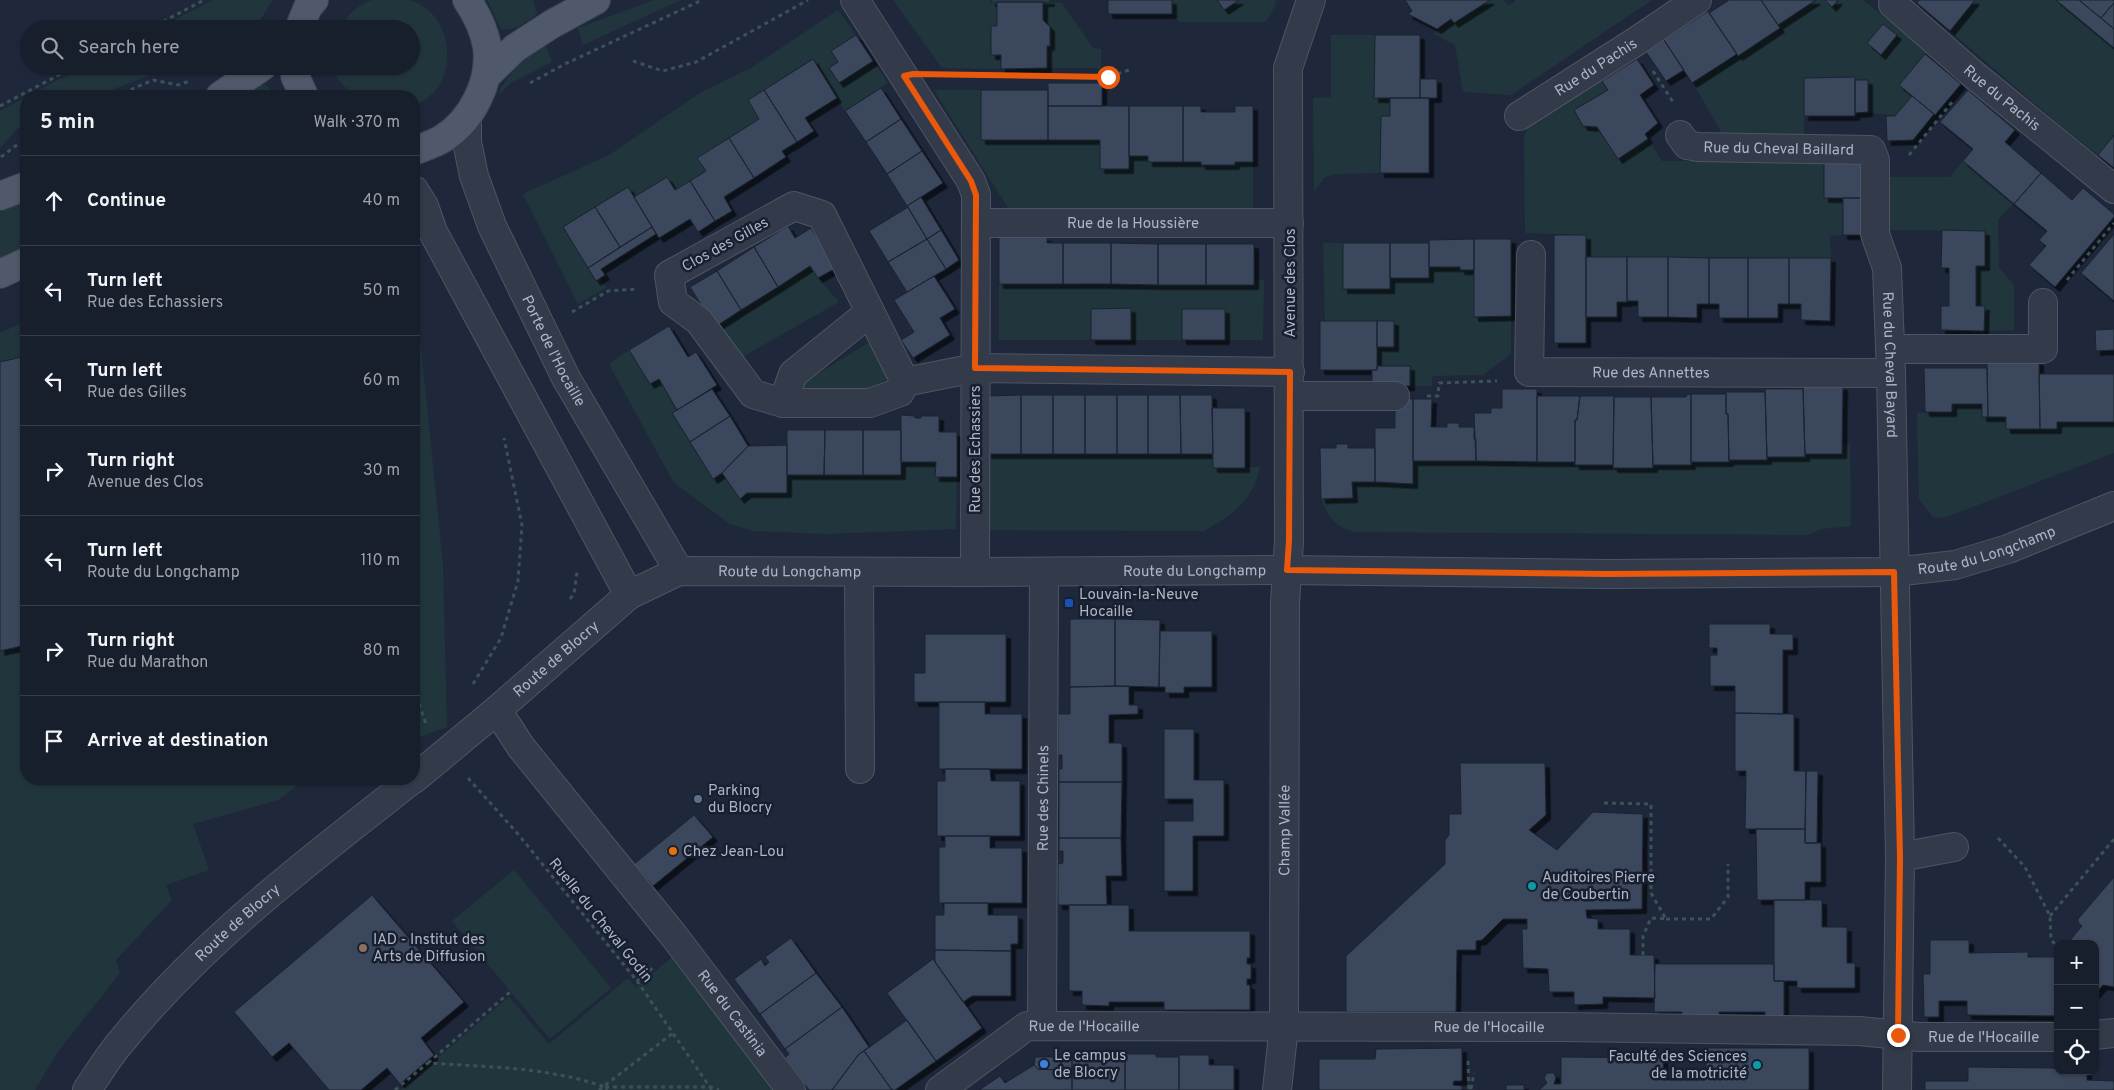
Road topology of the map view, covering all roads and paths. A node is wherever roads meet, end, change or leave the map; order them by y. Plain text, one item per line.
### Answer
1 (204, 0) edge
2 (314, 0) edge
3 (468, 0) edge
4 (596, 0) edge
5 (702, 0) edge
6 (808, 0) edge
7 (855, 0) edge
8 (1311, 0) edge
9 (1697, 0) edge
10 (1892, 4) dead end
11 (166, 20) edge
12 (303, 20) edge
13 (1634, 42) junction
14 (633, 61) dead end
15 (1132, 69) dead end
16 (59, 75) edge
17 (249, 75) edge
18 (295, 75) edge
19 (1974, 75) junction
20 (486, 76) junction
21 (904, 76) junction
22 (196, 79) dead end
23 (523, 87) dead end
24 (30, 90) edge
25 (130, 90) edge
26 (228, 90) edge
27 (301, 90) edge
28 (20, 95) edge
29 (0, 106) edge
30 (1519, 116) dead end
31 (467, 117) junction
32 (1680, 135) joint
33 (20, 142) edge
34 (420, 149) edge
35 (0, 157) edge
36 (1875, 160) junction
37 (20, 188) edge
38 (2114, 189) edge
39 (0, 196) edge
40 (420, 200) edge
41 (2114, 222) edge
42 (977, 223) junction
43 (1289, 223) junction
44 (1531, 255) dead end
45 (20, 265) edge
46 (0, 274) edge
47 (671, 287) junction
48 (2044, 303) joint
49 (870, 312) junction
50 (566, 316) dead end
51 (1890, 361) junction
52 (975, 368) junction
53 (1529, 372) junction
54 (905, 382) junction
55 (1290, 384) junction
56 (1395, 396) joint
57 (783, 403) junction
58 (503, 431) dead end
59 (2114, 506) edge
60 (578, 567) dead end
61 (1287, 570) junction
62 (679, 571) junction
63 (859, 572) junction
64 (975, 572) junction
65 (1044, 572) junction
66 (1894, 572) junction
67 (629, 595) junction
68 (567, 606) dead end
69 (484, 679) dead end
70 (420, 707) edge
71 (497, 710) junction
72 (454, 762) junction
73 (860, 769) dead end
74 (420, 776) edge
75 (406, 785) edge
76 (1604, 803) dead end
77 (1998, 838) dead end
78 (2114, 839) edge
79 (1954, 847) dead end
80 (1900, 857) junction
81 (1728, 864) dead end
82 (2050, 916) junction
83 (1666, 919) junction
84 (2054, 943) edge
85 (1643, 955) dead end
86 (510, 992) dead end
87 (1042, 1026) junction
88 (1284, 1026) junction
89 (673, 1033) junction
90 (2114, 1033) edge
91 (1898, 1035) junction
92 (2099, 1035) edge
93 (2054, 1037) edge
94 (1468, 1054) dead end
95 (428, 1063) junction
96 (1474, 1073) dead end
97 (606, 1088) edge
98 (711, 1089) edge
99 (87, 1090) edge
100 (395, 1090) edge
101 (600, 1090) edge
102 (719, 1090) edge
103 (791, 1090) edge
104 (940, 1090) edge
105 (1276, 1090) edge
106 (1470, 1090) edge
107 (1897, 1090) edge

1 - 11 path
2 - 12 main road
3 - 20 main road
4 - 20 main road
5 - 23 path
6 - 14 path
7 - 21 street, Rue des Echassiers
8 - 43 street, Avenue des Clos
9 - 13 street, Rue du Pachis
10 - 19 street, Rue du Pachis
13 - 30 street, Rue du Pachis
13 - 32 path
15 - 21 path
16 - 24 path
17 - 26 main road
18 - 27 main road
19 - 36 path
19 - 38 street, Rue du Pachis
20 - 31 main road
21 - 42 street, Rue des Echassiers
22 - 25 path
28 - 29 path
31 - 34 main road
31 - 62 street, Porte de l'Hocaille
32 - 36 street, Rue du Cheval Baillard
33 - 35 path
36 - 51 street, Rue du Cheval Bayard
37 - 39 main road
40 - 67 street
41 - 48 path
42 - 43 street, Rue de la Houssière
42 - 52 street, Rue des Echassiers
43 - 55 street, Avenue des Clos
44 - 53 street
45 - 46 main road
47 - 49 street, Clos des Gilles
47 - 50 path
47 - 57 street, Clos des Gilles
48 - 51 street, Rue des Annettes
49 - 54 street, Clos des Gilles
49 - 57 street
51 - 53 street, Rue des Annettes
51 - 66 street, Rue du Cheval Bayard
52 - 54 street, Clos des Gilles
52 - 55 street, Clos des Gilles
52 - 64 street, Rue des Echassiers
53 - 56 path
54 - 57 street, Clos des Gilles
55 - 56 street, Clos des Gilles
55 - 61 street, Avenue des Clos
58 - 69 path
59 - 66 street, Route du Longchamp
60 - 68 path
61 - 65 street, Route du Longchamp
61 - 66 street, Route du Longchamp
61 - 88 street, Champ Vallée
62 - 63 street, Route du Longchamp
62 - 67 street, Route du Longchamp
63 - 64 street, Route du Longchamp
63 - 73 street
64 - 65 street, Route du Longchamp
65 - 87 street, Rue des Chinels
66 - 80 street, Rue du Cheval Bayard
67 - 71 street, Route de Blocry
70 - 72 path, Ruelle du Cheval Godin
71 - 72 street, Route de Blocry
71 - 103 street, Rue du Castinia
72 - 74 street, Route de Blocry
72 - 89 path, Ruelle du Cheval Godin
75 - 99 street, Route de Blocry
76 - 83 path
77 - 82 path
78 - 82 path
79 - 80 street
80 - 91 street, Rue du Cheval Bayard
81 - 83 path
82 - 84 path
83 - 85 path
86 - 95 path
87 - 88 street, Rue de l'Hocaille
87 - 104 street, Rue de l'Hocaille
88 - 91 street, Rue de l'Hocaille
88 - 105 street, Champ Vallée
89 - 97 path
89 - 98 path, Ruelle du Cheval Godin
90 - 92 street
91 - 93 street, Rue de l'Hocaille
91 - 107 street, Rue du Cheval Bayard
94 - 106 path
95 - 97 path
95 - 100 path
96 - 106 path
97 - 98 path
97 - 101 path
98 - 102 path

